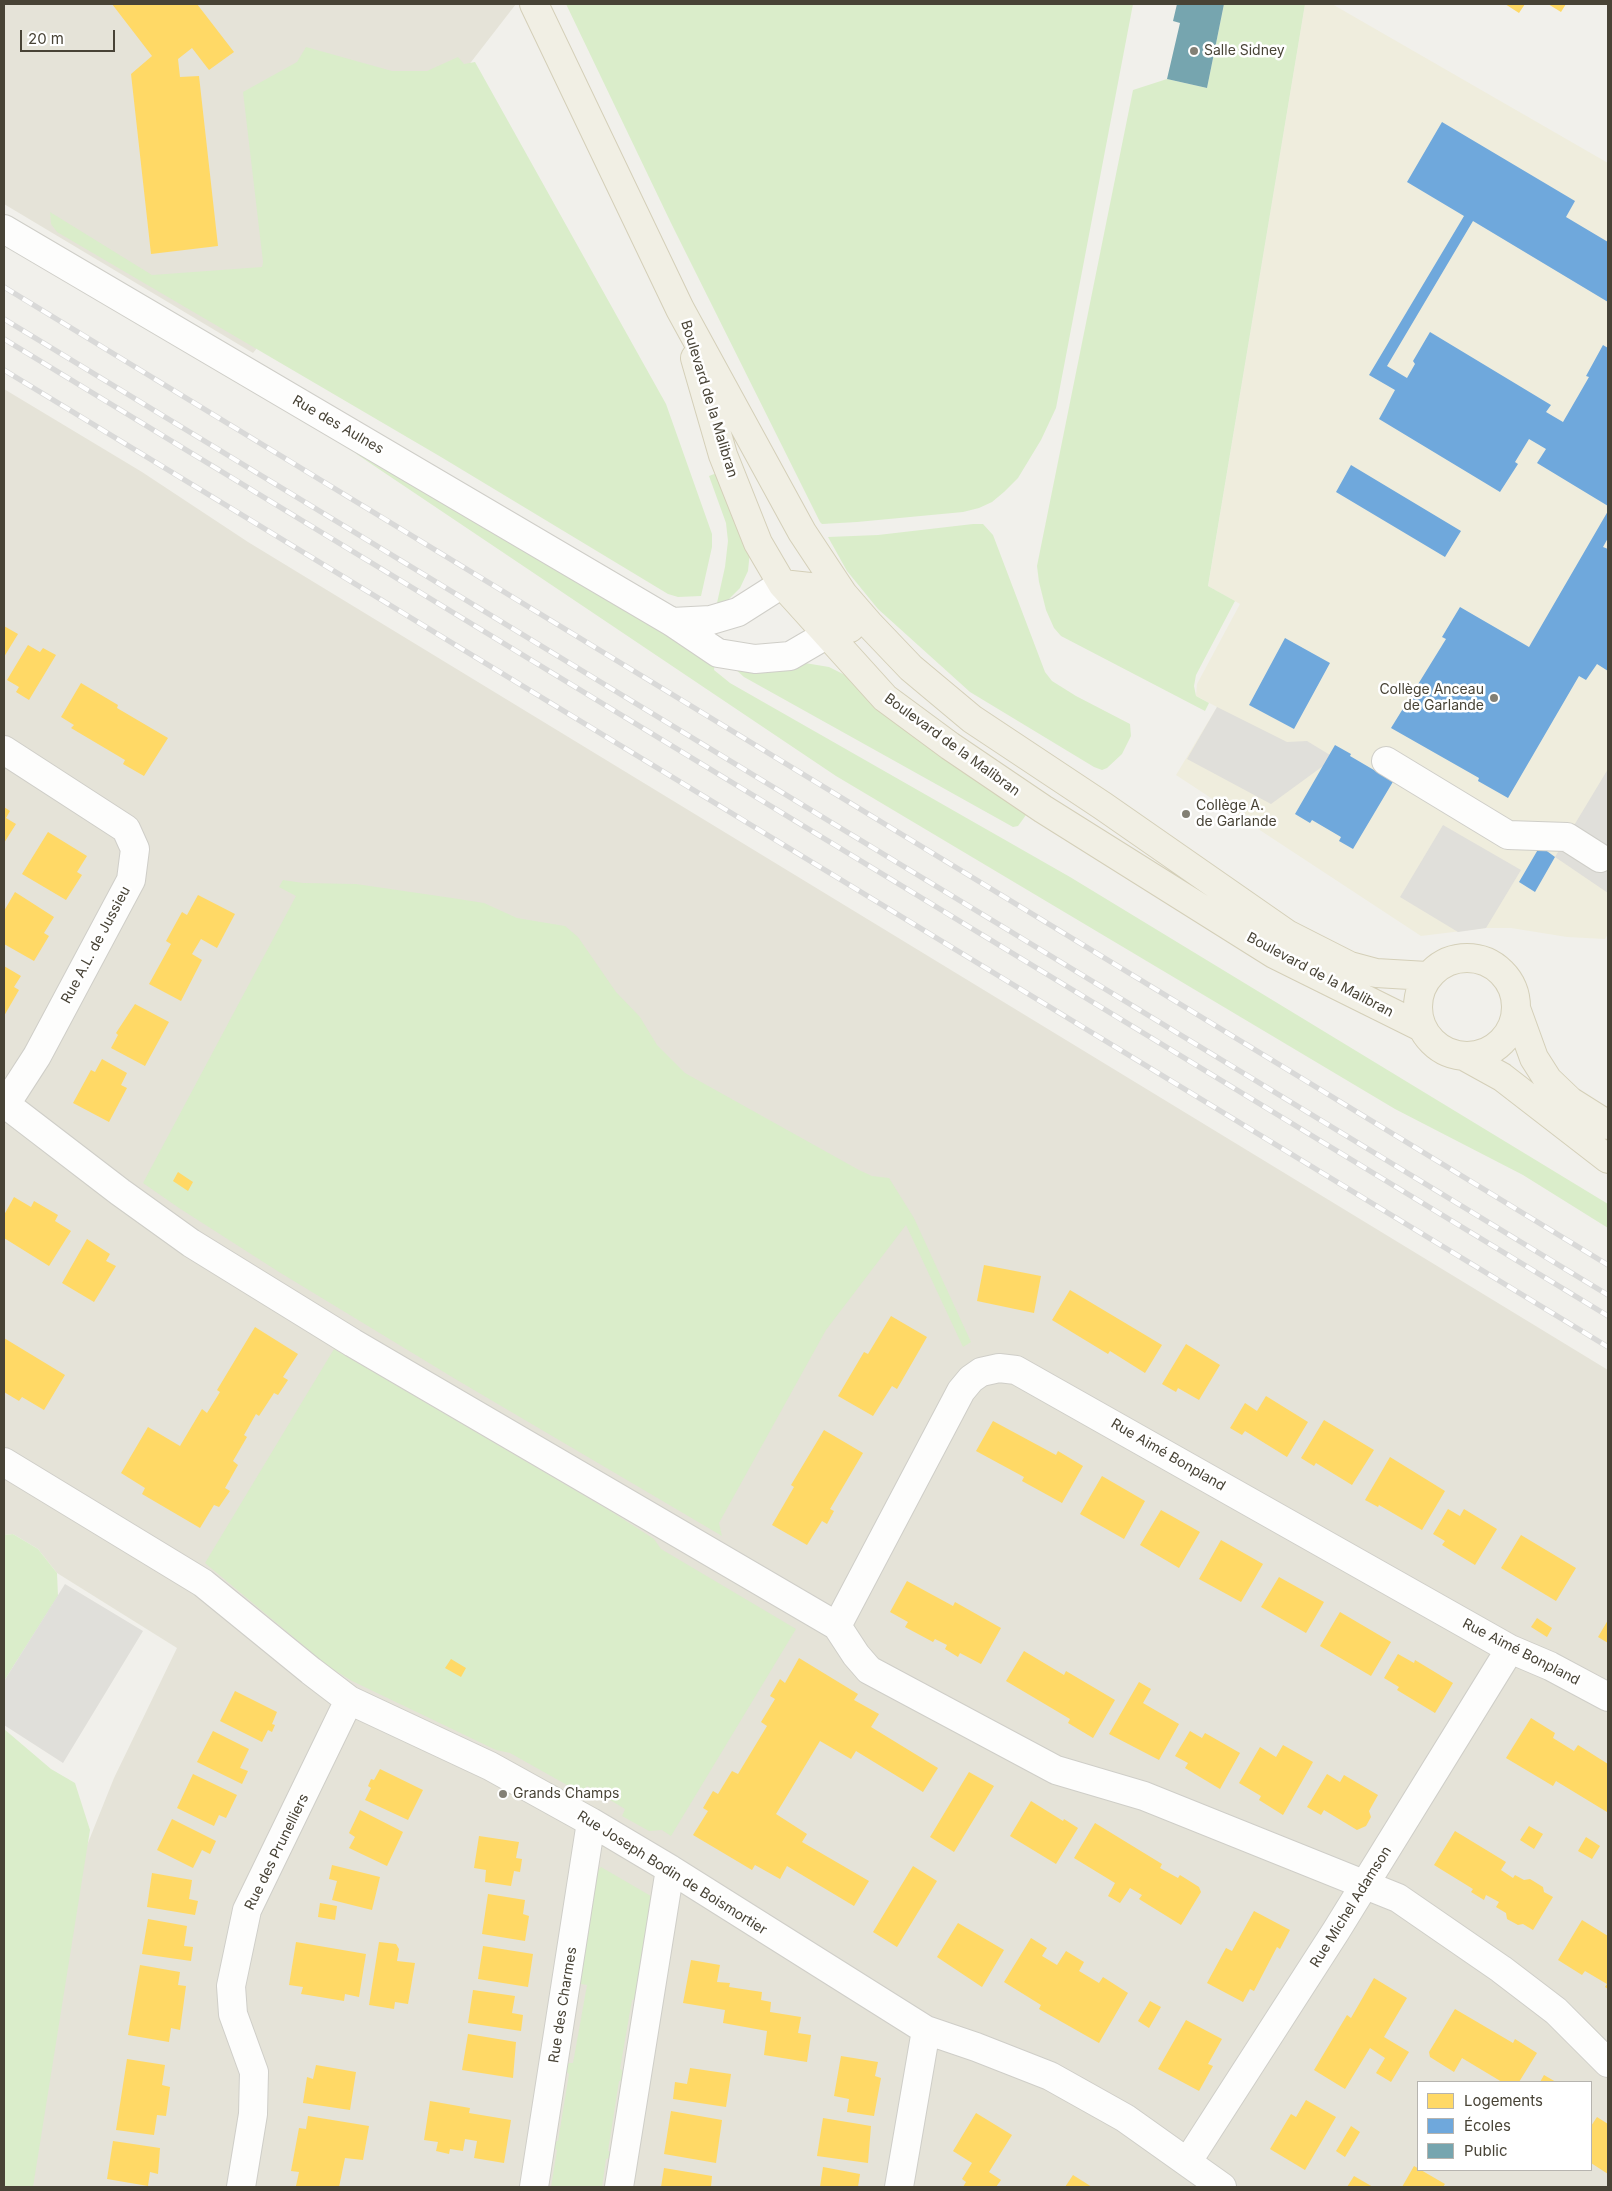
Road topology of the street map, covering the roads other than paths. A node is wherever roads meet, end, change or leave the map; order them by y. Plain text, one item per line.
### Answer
1 (534, 4) edge
2 (4, 229) edge
3 (680, 309) junction
4 (782, 584) junction
5 (835, 614) junction
6 (672, 622) junction
7 (4, 750) edge
8 (1386, 761) dead end
9 (1600, 858) dead end
10 (1427, 976) junction
11 (1517, 1011) junction
12 (1421, 1027) junction
13 (1464, 1056) junction
14 (5, 1104) edge
15 (1608, 1124) edge
16 (1608, 1159) edge
17 (4, 1462) edge
18 (837, 1626) junction
19 (1510, 1649) junction
20 (1608, 1697) edge
21 (349, 1700) junction
22 (592, 1822) junction
23 (670, 1869) junction
24 (1365, 1884) junction
25 (926, 2030) junction
26 (1608, 2063) edge
27 (1188, 2161) junction
28 (241, 2187) edge
29 (534, 2187) edge
30 (618, 2187) edge
31 (899, 2187) edge
32 (1222, 2187) edge

1 - 3 main road
2 - 6 street, Rue des Aulnes
3 - 4 main road, Boulevard de la Malibran
3 - 5 main road, Boulevard de la Malibran
4 - 5 main road
4 - 6 street
5 - 6 street, Rue des Aulnes
5 - 10 main road, Boulevard de la Malibran
5 - 12 main road, Boulevard de la Malibran
7 - 14 street, Rue A.L. de Jussieu
8 - 9 street
10 - 11 main road
10 - 12 main road
11 - 13 main road
11 - 15 main road
12 - 13 main road
13 - 16 main road
14 - 18 street
17 - 21 street, Rue Joseph Bodin de Boismortier
18 - 19 street, Rue Aimé Bonpland
18 - 24 street
19 - 20 street, Rue Aimé Bonpland
19 - 24 street, Rue Michel Adamson
21 - 22 street, Rue Joseph Bodin de Boismortier
21 - 28 street, Rue des Prunelliers
22 - 23 street, Rue Joseph Bodin de Boismortier
22 - 29 street, Rue des Charmes
23 - 25 street, Rue Joseph Bodin de Boismortier
23 - 30 street
24 - 26 street
24 - 27 street, Rue Michel Adamson
25 - 27 street, Rue Joseph Bodin de Boismortier
25 - 31 street
27 - 32 street, Rue Joseph Bodin de Boismortier

